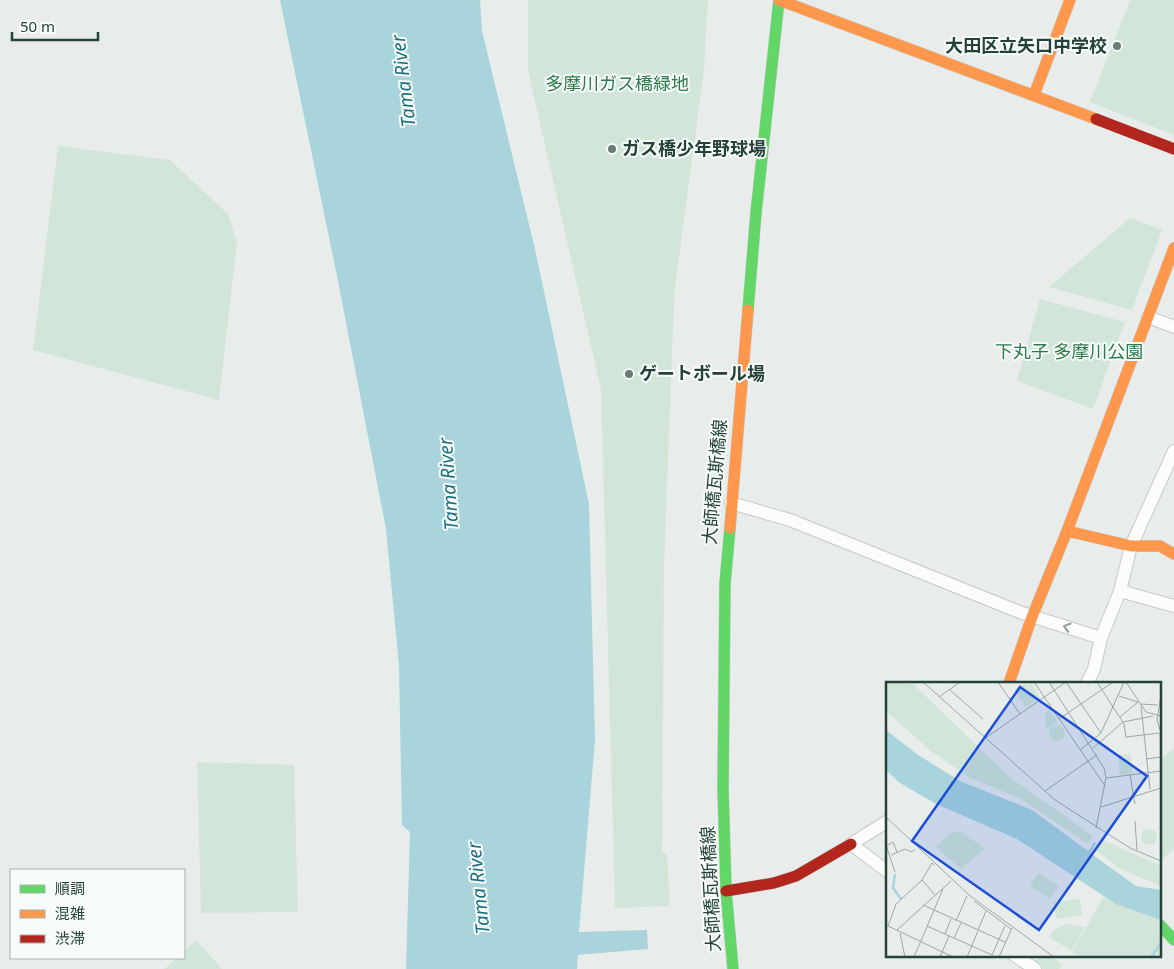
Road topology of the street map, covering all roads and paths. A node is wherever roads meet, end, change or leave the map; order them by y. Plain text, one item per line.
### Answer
1 (779, 0) edge
2 (1070, 0) edge
3 (1034, 96) junction
4 (1174, 149) edge
5 (1174, 248) edge
6 (1148, 317) junction
7 (1174, 327) edge
8 (1174, 451) edge
9 (731, 503) junction
10 (1067, 531) junction
11 (1131, 546) junction
12 (1174, 554) edge
13 (1120, 592) junction
14 (1174, 606) edge
15 (1032, 616) junction
16 (1101, 638) junction
17 (1009, 682) edge
18 (1088, 682) edge
19 (886, 822) edge
20 (851, 844) junction
21 (886, 870) edge
22 (726, 891) junction
23 (1162, 927) edge
24 (1174, 940) edge
25 (1016, 956) edge
26 (1029, 964) edge
27 (733, 969) edge

1 - 3 street
1 - 9 street, 大師橋瓦斯橋線
2 - 3 street
3 - 4 street
5 - 6 street
6 - 7 street
6 - 10 street
8 - 11 street
9 - 15 street
9 - 22 street, 大師橋瓦斯橋線
10 - 11 street
10 - 15 street
11 - 12 street
11 - 13 street
13 - 14 street
13 - 16 street
16 -> 15 street
15 - 17 street
16 - 18 street
19 - 20 street
20 - 21 street
20 - 22 street
22 - 27 street, 大師橋瓦斯橋線
23 - 24 street
25 - 26 street

